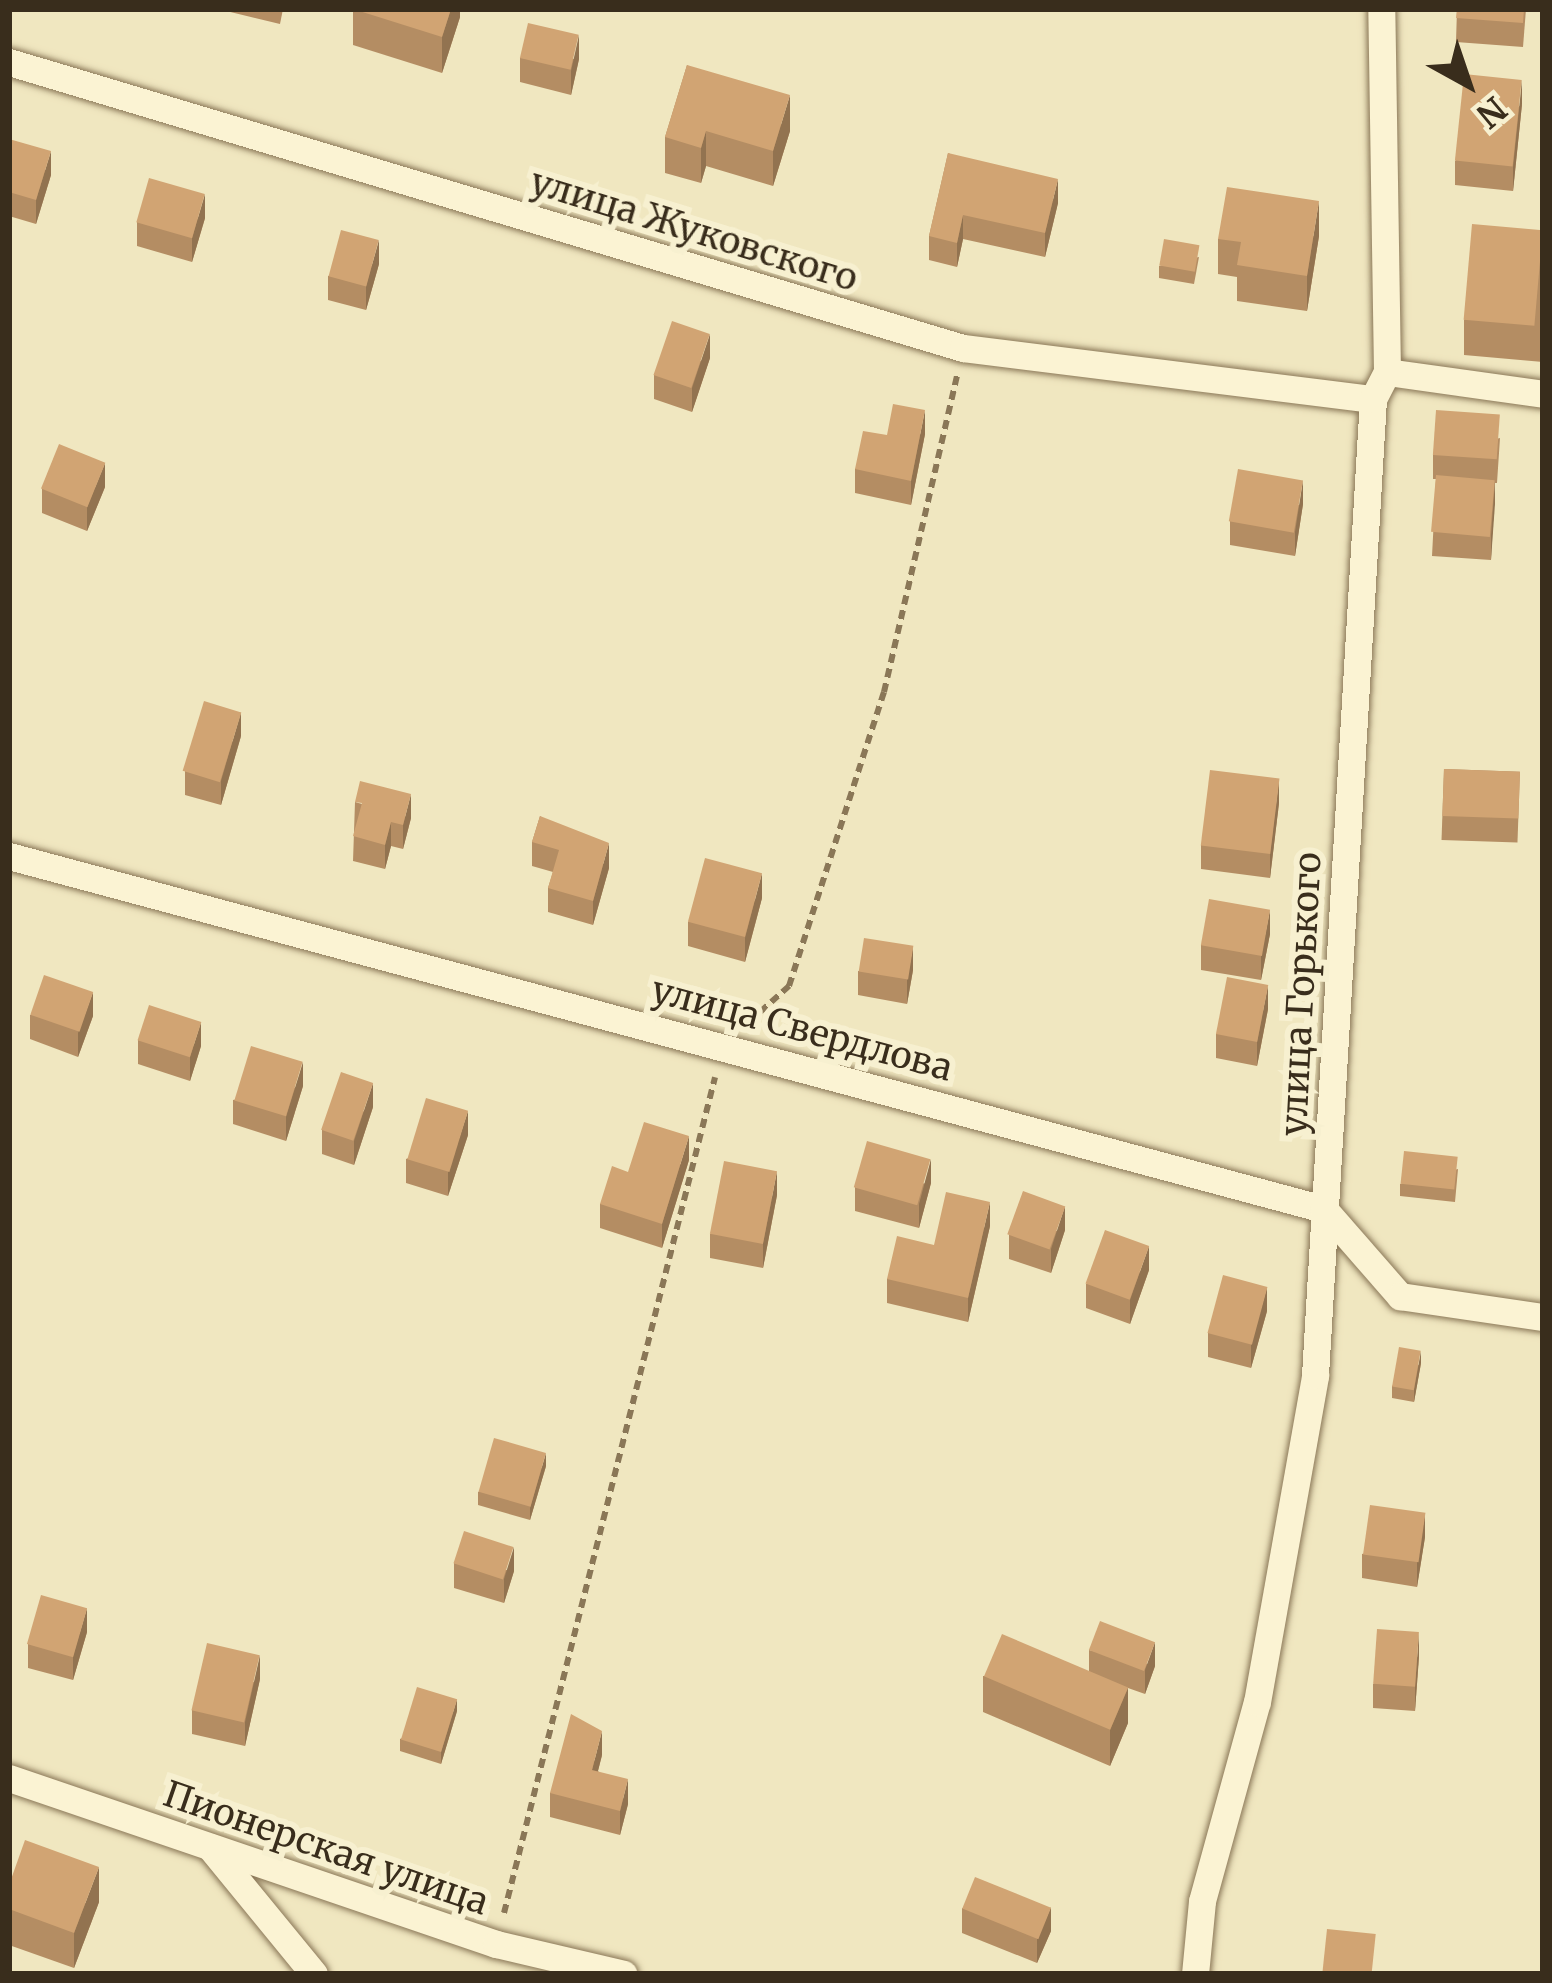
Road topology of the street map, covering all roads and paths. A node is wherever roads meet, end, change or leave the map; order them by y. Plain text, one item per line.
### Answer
1 (1381, 9) edge
2 (9, 62) edge
3 (963, 348) junction
4 (1387, 373) junction
5 (1543, 394) edge
6 (1372, 399) junction
7 (9, 856) edge
8 (723, 1044) junction
9 (1324, 1209) junction
10 (1543, 1316) edge
11 (9, 1778) edge
12 (210, 1846) junction
13 (496, 1944) junction
14 (314, 1974) edge
15 (624, 1974) edge
16 (1196, 1974) edge

1 - 4 street
2 - 3 street, улица Жуковского
3 - 6 street, улица Жуковского
3 - 8 path
4 - 5 street
4 - 6 street, улица Горького
6 - 9 street, улица Горького
7 - 8 street, улица Свердлова
8 - 9 street, улица Свердлова
8 - 13 path
9 - 10 street
9 - 16 street, улица Горького
11 - 12 street, Пионерская улица
12 - 13 street, Пионерская улица
12 - 14 street
13 - 15 street, Пионерская улица

